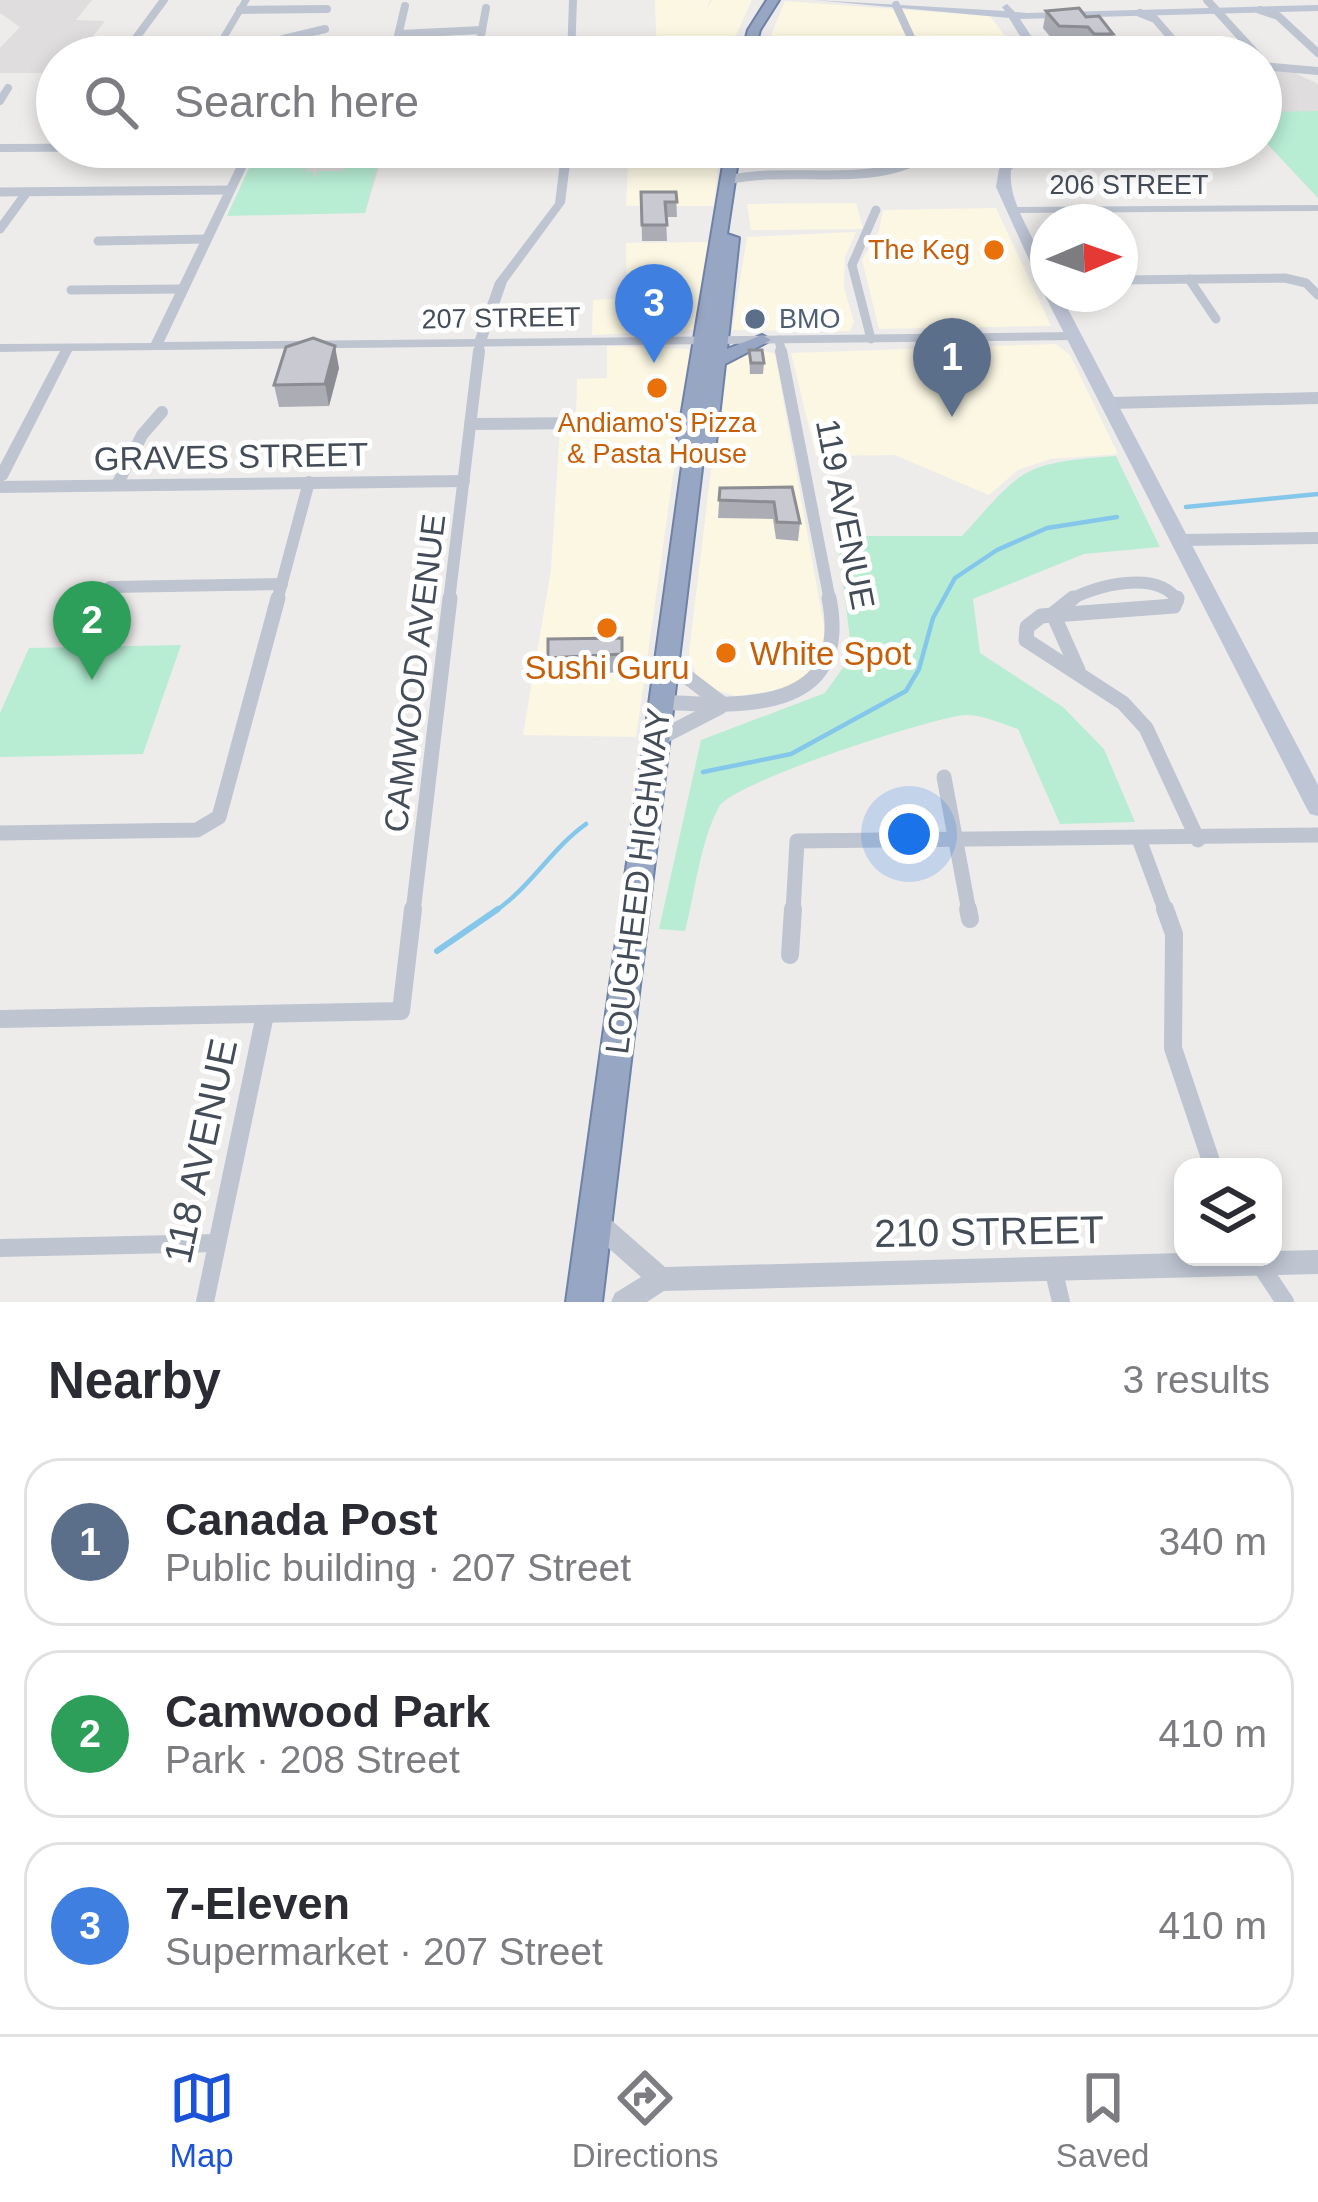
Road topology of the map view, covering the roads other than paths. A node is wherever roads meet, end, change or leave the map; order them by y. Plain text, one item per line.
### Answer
1 (164, 0) edge
2 (573, 0) edge
3 (762, 0) edge
4 (773, 0) edge
5 (819, 0) edge
6 (993, 0) edge
7 (1003, 0) edge
8 (1207, 0) edge
9 (243, 5) edge
10 (896, 5) junction
11 (405, 6) dead end
12 (486, 8) dead end
13 (1318, 8) edge
14 (327, 9) dead end
15 (1216, 10) junction
16 (1279, 13) junction
17 (1008, 15) junction
18 (1156, 16) junction
19 (325, 29) dead end
20 (482, 30) junction
21 (754, 30) junction
22 (400, 34) joint
23 (137, 36) edge
24 (225, 36) edge
25 (296, 36) edge
26 (481, 36) edge
27 (572, 36) edge
28 (752, 36) edge
29 (910, 36) edge
30 (1018, 36) edge
31 (1024, 36) edge
32 (1171, 36) edge
33 (1239, 36) edge
34 (1318, 53) edge
35 (1282, 65) edge
36 (1318, 71) edge
37 (8, 88) dead end
38 (0, 101) edge
39 (36, 147) edge
40 (0, 148) edge
41 (240, 168) edge
42 (564, 168) edge
43 (730, 168) edge
44 (756, 168) edge
45 (896, 168) edge
46 (1006, 168) edge
47 (761, 171) junction
48 (728, 180) junction
49 (230, 190) junction
50 (27, 192) junction
51 (0, 193) edge
52 (1318, 208) edge
53 (1012, 210) junction
54 (876, 211) dead end
55 (0, 230) edge
56 (207, 239) junction
57 (98, 241) dead end
58 (1030, 248) edge
59 (1189, 279) junction
60 (1138, 280) edge
61 (183, 289) junction
62 (71, 290) dead end
63 (1318, 295) edge
64 (1062, 312) edge
65 (1216, 319) dead end
66 (1075, 336) junction
67 (871, 339) junction
68 (771, 340) junction
69 (480, 342) junction
70 (156, 346) junction
71 (68, 347) junction
72 (713, 347) junction
73 (0, 348) edge
74 (1318, 398) edge
75 (1110, 403) junction
76 (162, 412) dead end
77 (690, 422) junction
78 (470, 424) junction
79 (692, 459) junction
80 (464, 481) junction
81 (309, 482) junction
82 (0, 483) edge
83 (117, 484) junction
84 (1318, 538) edge
85 (1181, 540) junction
86 (282, 584) junction
87 (110, 587) dead end
88 (1053, 614) junction
89 (666, 661) junction
90 (1078, 670) junction
91 (661, 702) junction
92 (724, 705) junction
93 (656, 740) junction
94 (944, 777) dead end
95 (1318, 807) edge
96 (0, 833) edge
97 (1318, 835) edge
98 (953, 838) junction
99 (1139, 839) junction
100 (1198, 840) junction
101 (970, 920) dead end
102 (790, 955) dead end
103 (265, 1016) junction
104 (0, 1019) edge
105 (1210, 1158) edge
106 (594, 1219) junction
107 (217, 1243) junction
108 (0, 1248) edge
109 (1282, 1261) edge
110 (1318, 1262) edge
111 (1174, 1264) edge
112 (1260, 1266) edge
113 (1053, 1268) junction
114 (661, 1279) junction
115 (205, 1302) edge
116 (584, 1302) edge
117 (624, 1302) edge
118 (1061, 1302) edge
119 (1285, 1302) edge

1 - 23 street
2 - 27 street
3 - 21 highway
4 - 21 highway
5 - 10 main road
6 - 17 main road
7 - 17 main road
8 - 15 street
9 - 14 street
9 - 24 street
10 - 17 main road
10 - 29 street
11 - 22 street
12 - 20 street
13 - 16 main road
15 - 16 main road
15 - 18 main road
15 - 33 street
16 - 34 street
17 - 18 main road
17 - 30 main road
17 - 31 main road
18 - 32 street
19 - 25 street
20 - 22 street
20 - 26 street
21 - 28 highway
35 - 36 street
37 - 38 street
39 - 40 street
41 - 49 street
42 - 69 street
43 - 48 highway, LOUGHEED HIGHWAY
44 - 47 street
45 - 47 street
46 - 53 main road
47 - 48 street
48 - 72 highway, LOUGHEED HIGHWAY
49 - 50 street
49 - 56 street
50 - 51 street
50 - 55 street
52 - 53 street, 206 STREET
53 - 58 main road
54 - 67 street
56 - 57 street
56 - 61 street
59 - 60 street
59 - 63 street
59 - 65 street
61 - 62 street
61 - 70 street
64 - 66 main road
66 - 67 street
66 - 75 main road
67 - 68 street
68 - 72 highway
68 - 92 street, 119 AVENUE
69 - 70 street, 207 STREET
69 - 72 street, 207 STREET
69 - 78 street, CAMWOOD AVENUE
70 - 71 street, 207 STREET
71 - 73 street, 207 STREET
71 - 82 street
72 - 77 highway, LOUGHEED HIGHWAY
72 - 79 highway, LOUGHEED HIGHWAY
74 - 75 street
75 - 85 main road
76 - 83 street
77 - 78 street
77 - 79 highway, LOUGHEED HIGHWAY
78 - 80 street, CAMWOOD AVENUE
79 - 89 highway, LOUGHEED HIGHWAY
80 - 81 street, GRAVES STREET
80 - 103 street, CAMWOOD AVENUE
81 - 83 street, GRAVES STREET
81 - 86 street
82 - 83 street, GRAVES STREET
84 - 85 street
85 - 95 main road
86 - 87 street
86 - 96 street
88 - 88 street
88 - 90 street
88 - 90 street
89 - 91 highway, LOUGHEED HIGHWAY
89 - 92 street
90 - 100 street
91 - 92 street, 119 AVENUE
91 - 93 highway, LOUGHEED HIGHWAY
92 - 93 street
93 - 106 highway, LOUGHEED HIGHWAY
94 - 98 street
97 - 100 street
98 - 99 street
98 - 101 street
98 - 102 street
99 - 100 street
99 - 105 street
103 - 104 street
103 - 107 street, 118 AVENUE
106 - 114 street
106 - 116 highway, LOUGHEED HIGHWAY
107 - 108 street
107 - 115 street, 118 AVENUE
109 - 110 street, 210 STREET
111 - 113 street, 210 STREET
112 - 119 street
113 - 114 street, 210 STREET
113 - 118 street
114 - 117 street

